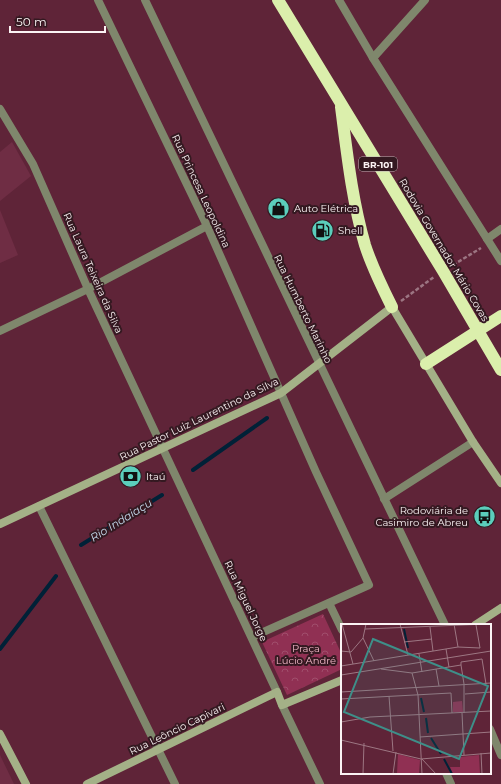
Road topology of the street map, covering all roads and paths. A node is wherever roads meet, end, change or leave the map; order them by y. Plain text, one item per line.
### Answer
1 (98, 0) edge
2 (145, 0) edge
3 (278, 0) edge
4 (339, 0) edge
5 (426, 0) edge
6 (373, 58) junction
7 (340, 101) junction
8 (0, 109) edge
9 (207, 226) junction
10 (501, 229) edge
11 (487, 239) junction
12 (501, 261) edge
13 (88, 289) junction
14 (392, 307) junction
15 (501, 316) edge
16 (0, 331) edge
17 (478, 331) junction
18 (426, 364) junction
19 (319, 365) junction
20 (501, 370) edge
21 (281, 393) junction
22 (473, 442) junction
23 (164, 448) junction
24 (501, 483) edge
25 (384, 499) junction
26 (39, 506) junction
27 (0, 524) edge
28 (329, 602) junction
29 (501, 608) edge
30 (445, 624) edge
31 (477, 624) edge
32 (341, 628) edge
33 (252, 637) junction
34 (341, 680) edge
35 (277, 692) junction
36 (282, 705) junction
37 (491, 731) edge
38 (0, 734) edge
39 (159, 748) junction
40 (501, 755) edge
41 (446, 774) edge
42 (26, 784) edge
43 (87, 784) edge
44 (175, 784) edge
45 (320, 784) edge
46 (451, 784) edge

1 - 9 street, Rua Princesa Leopoldina
2 - 19 street, Rua Humberto Marinho
3 - 7 highway, Rodovia Governador Mário Covas / BR-101
4 - 6 street
5 - 6 street
6 - 11 street
7 - 14 highway
7 - 17 highway, Rodovia Governador Mário Covas / BR-101
8 - 13 street, Rua Laura Teixeira da Silva
9 - 13 street
9 - 21 street, Rua Princesa Leopoldina
10 - 11 street
11 - 12 street
13 - 16 street
13 - 23 street, Rua Laura Teixeira da Silva
14 - 18 street
14 - 19 street, Rua Pastor Luiz Laurentino da Silva
15 - 17 highway
17 - 18 highway
17 - 20 highway, Rodovia Governador Mário Covas / BR-101
18 - 22 street
19 - 21 street, Rua Pastor Luiz Laurentino da Silva
19 - 25 street, Rua Humberto Marinho
21 - 23 street, Rua Pastor Luiz Laurentino da Silva
21 - 28 street, Rua Princesa Leopoldina
22 - 24 street
22 - 25 street
23 - 26 street, Rua Pastor Luiz Laurentino da Silva
23 - 33 street, Rua Miguel Jorge
25 - 30 street, Rua Humberto Marinho
26 - 27 street, Rua Pastor Luiz Laurentino da Silva
26 - 39 street
28 - 32 street
28 - 33 street
29 - 31 street
33 - 35 street, Rua Miguel Jorge
34 - 36 street
35 - 36 street, Rua Miguel Jorge
35 - 39 street, Rua Leôncio Capivari
36 - 45 street, Rua Miguel Jorge
37 - 40 street
38 - 42 street
39 - 43 street, Rua Leôncio Capivari
39 - 44 street
41 - 46 street

